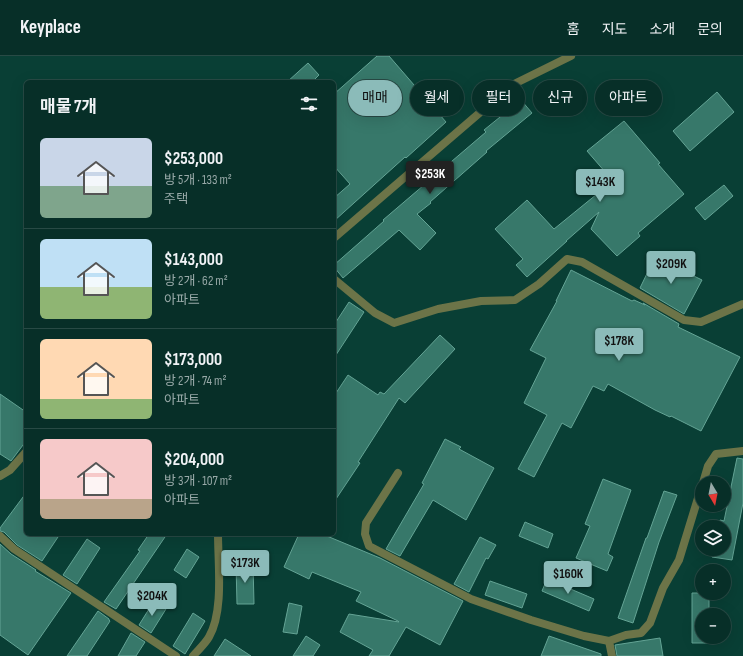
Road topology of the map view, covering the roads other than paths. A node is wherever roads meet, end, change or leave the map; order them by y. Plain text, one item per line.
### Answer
1 (571, 56) edge
2 (336, 236) edge
3 (336, 280) edge
4 (743, 304) edge
5 (743, 452) edge
6 (24, 454) edge
7 (398, 473) dead end
8 (0, 476) edge
9 (705, 476) edge
10 (695, 507) edge
11 (0, 536) edge
12 (218, 536) edge
13 (609, 642) junction
14 (176, 656) edge
15 (193, 656) edge
16 (612, 656) edge

1 - 2 street
3 - 4 street
5 - 9 street
6 - 8 street
7 - 13 street
10 - 13 street
11 - 14 street
12 - 15 street
13 - 16 street

